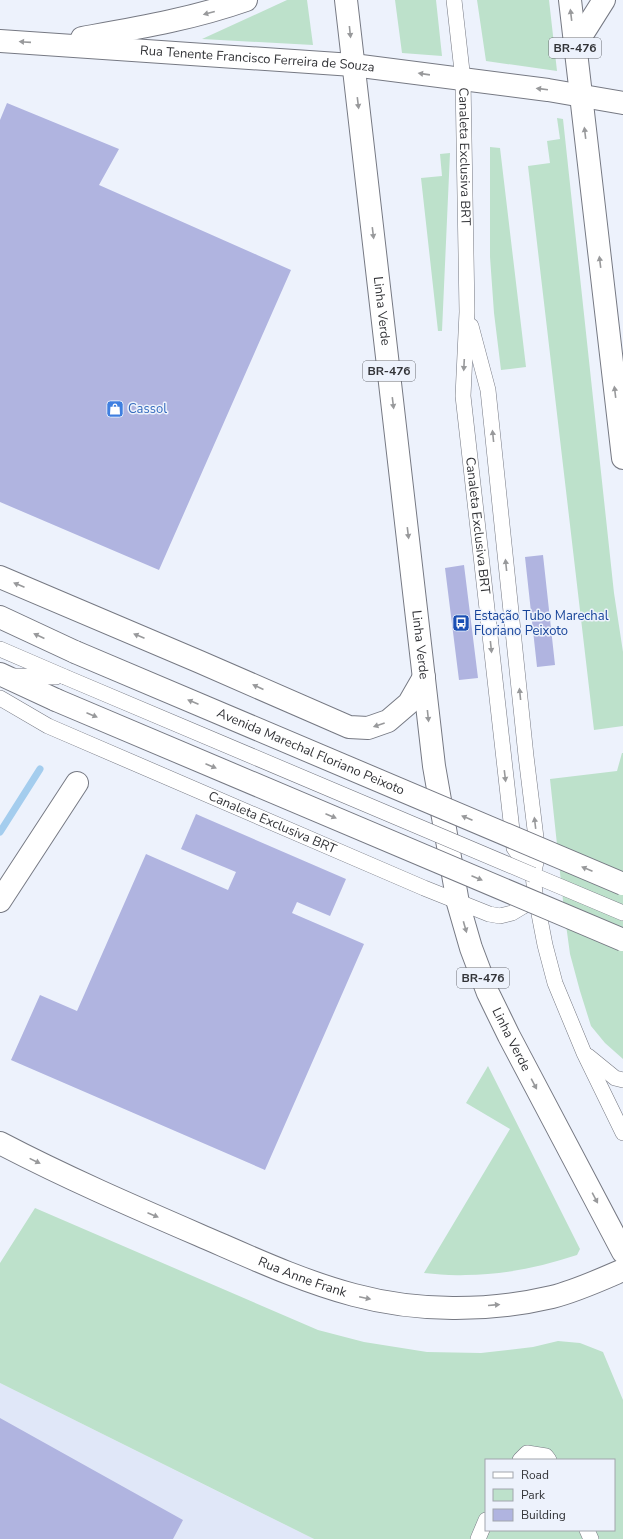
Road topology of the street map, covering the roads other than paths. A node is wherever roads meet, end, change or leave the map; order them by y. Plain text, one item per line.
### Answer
1 (246, 0) edge
2 (346, 0) edge
3 (570, 0) edge
4 (604, 0) edge
5 (454, 1) edge
6 (0, 41) edge
7 (51, 44) junction
8 (575, 46) junction
9 (353, 65) junction
10 (463, 80) junction
11 (580, 96) junction
12 (623, 103) edge
13 (467, 312) junction
14 (623, 458) edge
15 (0, 577) edge
16 (0, 618) edge
17 (0, 649) edge
18 (65, 677) junction
19 (424, 677) junction
20 (2, 689) edge
21 (77, 783) dead end
22 (533, 876) junction
23 (623, 884) edge
24 (535, 893) junction
25 (0, 901) edge
26 (458, 903) junction
27 (623, 913) edge
28 (623, 940) edge
29 (584, 1053) junction
30 (623, 1080) edge
31 (623, 1133) edge
32 (0, 1143) edge
33 (623, 1252) edge
34 (623, 1270) edge
35 (521, 1459) edge
36 (548, 1459) edge
37 (485, 1522) edge
38 (478, 1539) edge

1 -> 7 main road, Rua Tenente Francisco Ferreira de Souza
2 -> 9 main road, Linha Verde / BR-476
8 -> 3 main road, BR-476
4 - 8 main road
5 - 10 lane, Canaleta Exclusiva BRT
7 -> 6 main road, Rua Tenente Francisco Ferreira de Souza
7 - 9 main road, Rua Tenente Francisco Ferreira de Souza
8 - 11 main road, BR-476
10 -> 9 main road, Rua Tenente Francisco Ferreira de Souza
9 -> 19 main road, Linha Verde / BR-476
11 -> 10 main road, Rua Tenente Francisco Ferreira de Souza
10 - 13 lane, Canaleta Exclusiva BRT
11 - 12 main road, Rua Tenente Francisco Ferreira de Souza
14 -> 11 main road, BR-476
22 -> 13 lane, Canaleta Exclusiva BRT
13 -> 22 lane, Canaleta Exclusiva BRT
19 -> 15 main road
23 -> 16 main road, Avenida Marechal Floriano Peixoto, bridge
17 - 18 lane
18 - 20 lane
18 - 22 lane, bridge
19 -> 26 main road, Linha Verde / BR-476
20 - 26 lane, Canaleta Exclusiva BRT
20 -> 28 main road, bridge
21 - 25 main road
22 - 24 lane, Canaleta Exclusiva BRT
22 - 27 lane
24 - 26 lane, Canaleta Exclusiva BRT
24 - 29 lane, Canaleta Exclusiva BRT
26 -> 33 main road, Linha Verde / BR-476
29 - 30 lane, Canaleta Exclusiva BRT
29 - 31 lane, Canaleta Exclusiva BRT
32 -> 34 main road, Rua Anne Frank
35 - 36 lane
37 - 38 lane

